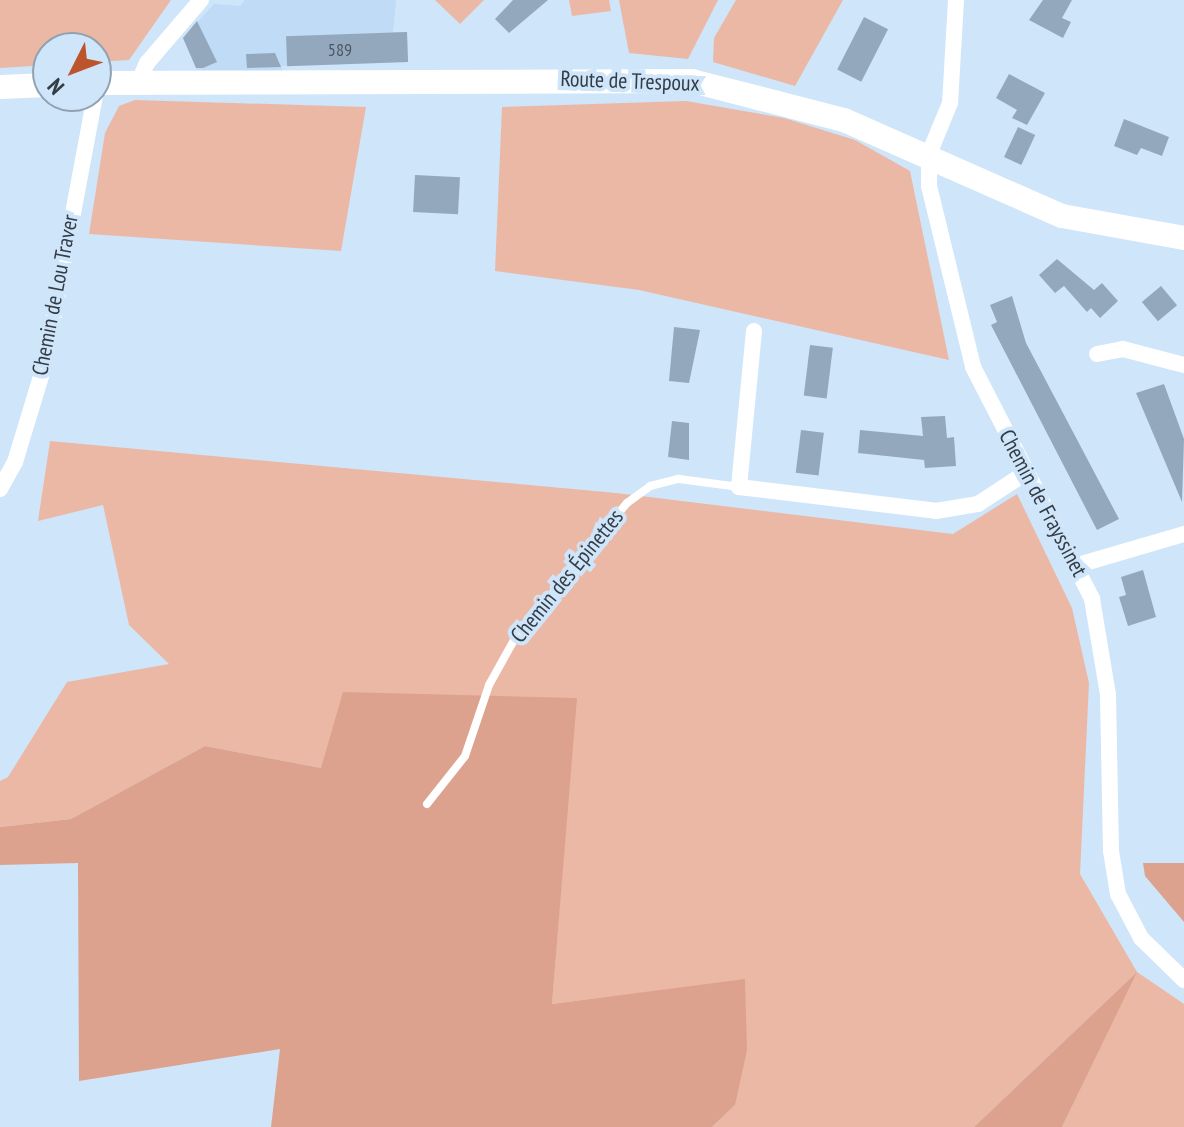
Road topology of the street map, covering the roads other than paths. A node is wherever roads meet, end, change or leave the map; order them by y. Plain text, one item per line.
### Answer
1 (201, 0) edge
2 (956, 0) edge
3 (138, 83) junction
4 (32, 86) edge
5 (112, 86) edge
6 (0, 87) edge
7 (92, 112) edge
8 (929, 154) junction
9 (1184, 238) edge
10 (754, 331) dead end
11 (1097, 354) dead end
12 (1184, 365) edge
13 (1024, 474) junction
14 (739, 487) junction
15 (0, 489) edge
16 (1184, 534) edge
17 (1078, 565) junction
18 (427, 804) dead end
19 (1184, 980) edge

1 - 3 street
2 - 8 street
3 - 5 street, Route de Trespoux
3 - 8 street, Route de Trespoux
4 - 6 street
7 - 15 street, Chemin de Lou Traver
8 - 9 street, Route de Trespoux
8 - 13 street, Chemin de Frayssinet
10 - 14 street
11 - 12 street
13 - 14 street, Chemin des Épinettes
13 - 17 street, Chemin de Frayssinet
14 - 18 lane, Chemin des Épinettes
16 - 17 street
17 - 19 street, Chemin de Frayssinet

